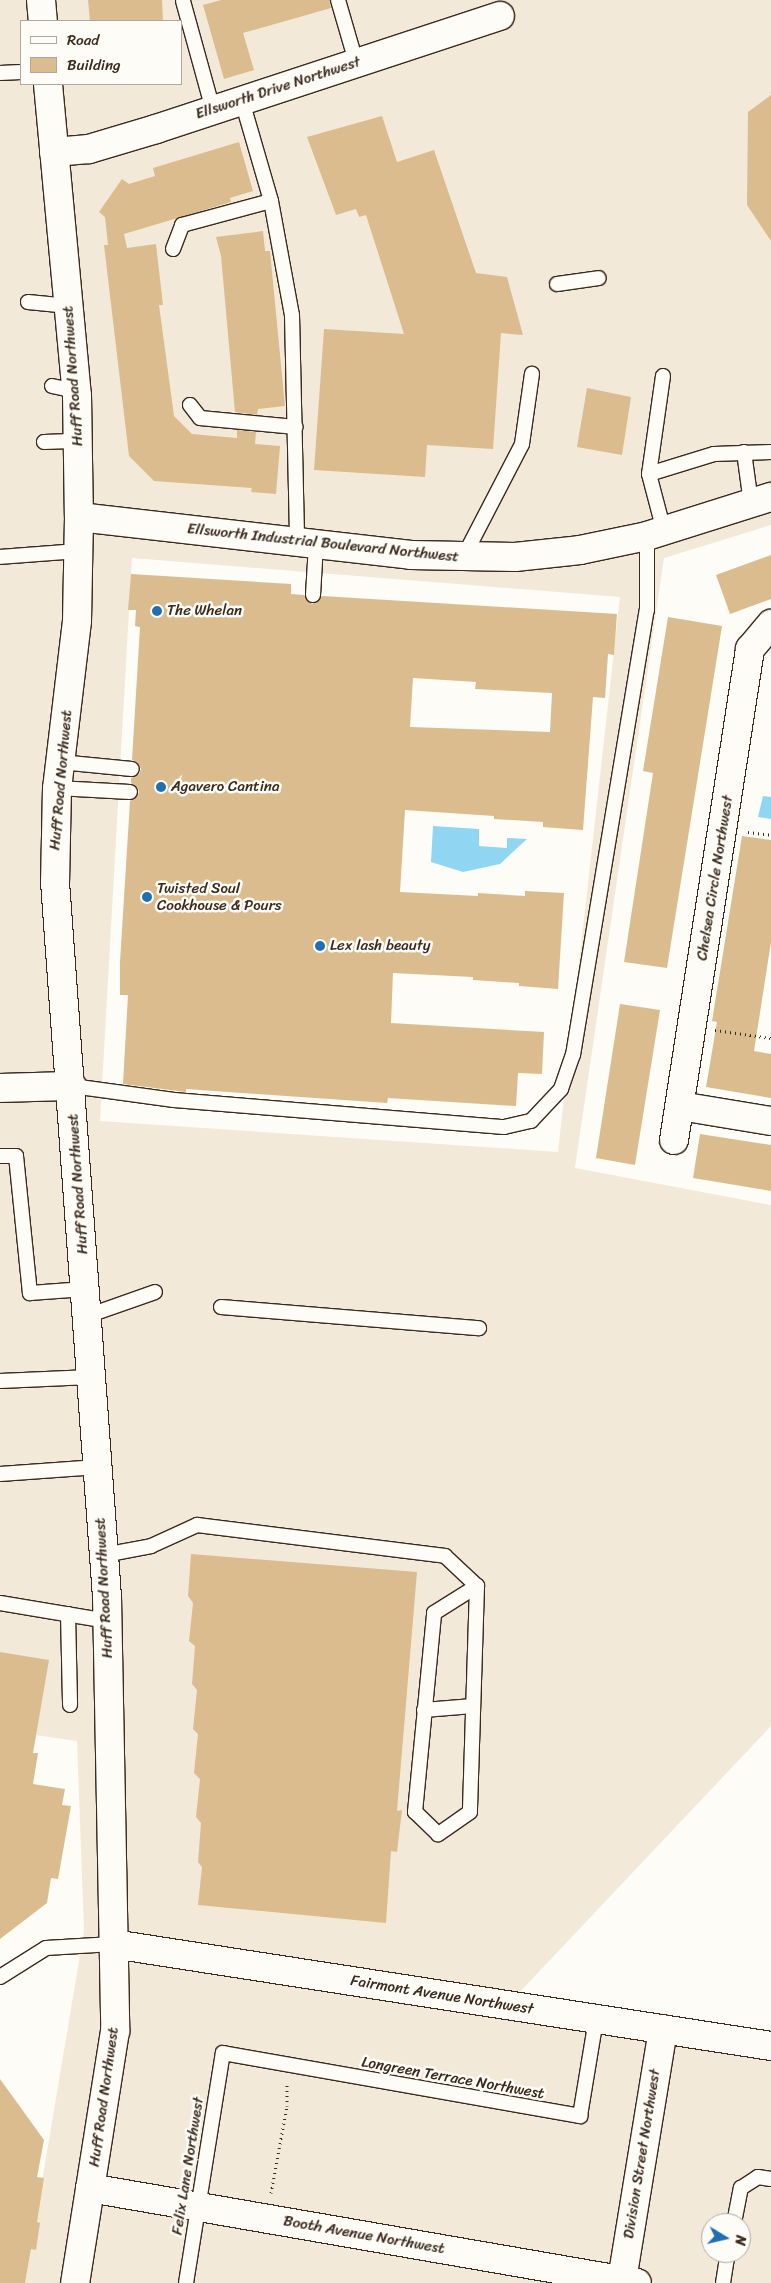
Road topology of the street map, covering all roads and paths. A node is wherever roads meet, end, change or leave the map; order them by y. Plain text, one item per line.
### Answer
1 (41, 0) edge
2 (338, 0) edge
3 (183, 2) dead end
4 (500, 16) dead end
5 (43, 20) edge
6 (356, 62) junction
7 (20, 72) edge
8 (0, 73) edge
9 (48, 85) edge
10 (242, 100) junction
11 (213, 110) junction
12 (54, 152) junction
13 (270, 201) junction
14 (173, 249) dead end
15 (599, 278) dead end
16 (557, 284) dead end
17 (28, 302) dead end
18 (68, 306) junction
19 (532, 374) dead end
20 (663, 376) dead end
21 (190, 405) dead end
22 (296, 427) junction
23 (77, 441) junction
24 (44, 442) dead end
25 (744, 452) junction
26 (771, 452) edge
27 (649, 474) junction
28 (761, 500) edge
29 (79, 517) junction
30 (656, 533) junction
31 (307, 543) junction
32 (78, 551) junction
33 (0, 557) edge
34 (463, 558) junction
35 (313, 596) dead end
36 (771, 624) edge
37 (101, 766) junction
38 (132, 769) dead end
39 (58, 775) junction
40 (99, 790) junction
41 (130, 792) dead end
42 (738, 831) dead end
43 (771, 835) edge
44 (707, 1028) dead end
45 (771, 1038) edge
46 (72, 1086) junction
47 (0, 1088) edge
48 (680, 1106) junction
49 (771, 1121) edge
50 (674, 1140) dead end
51 (0, 1156) edge
52 (85, 1289) junction
53 (154, 1292) dead end
54 (221, 1307) dead end
55 (87, 1316) junction
56 (479, 1328) dead end
57 (91, 1376) junction
58 (0, 1381) edge
59 (98, 1467) junction
60 (0, 1474) edge
61 (104, 1555) junction
62 (477, 1586) junction
63 (0, 1603) edge
64 (68, 1614) junction
65 (107, 1621) junction
66 (70, 1705) dead end
67 (474, 1706) junction
68 (424, 1710) junction
69 (113, 1944) junction
70 (0, 1977) edge
71 (596, 2018) junction
72 (662, 2029) junction
73 (771, 2046) edge
74 (222, 2053) joint
75 (288, 2080) dead end
76 (771, 2180) edge
77 (90, 2188) junction
78 (270, 2199) dead end
79 (198, 2207) junction
80 (736, 2213) edge
81 (726, 2263) edge
82 (630, 2282) edge
83 (75, 2283) edge
84 (186, 2283) edge
85 (723, 2283) edge

1 - 5 street
2 - 6 lane
3 - 11 lane
4 - 6 street, Ellsworth Drive Northwest
6 - 10 street, Ellsworth Drive Northwest
7 - 8 lane
9 - 12 street, Huff Road Northwest
10 - 11 street, Ellsworth Drive Northwest
10 - 13 lane
11 - 12 street, Ellsworth Drive Northwest
12 - 18 street, Huff Road Northwest
13 - 14 lane
13 - 22 lane
15 - 16 lane
17 - 18 lane
18 - 23 street, Huff Road Northwest
19 - 34 lane
20 - 27 lane
21 - 22 lane
22 - 31 lane
23 - 24 lane
23 - 29 street, Huff Road Northwest
25 - 26 lane
25 - 27 lane
25 - 28 lane
27 - 30 lane
28 - 30 street, Ellsworth Industrial Boulevard Northwest
29 - 31 street, Ellsworth Industrial Boulevard Northwest
29 - 32 street, Huff Road Northwest
30 - 34 street, Ellsworth Industrial Boulevard Northwest
30 - 46 lane
31 - 34 street, Ellsworth Industrial Boulevard Northwest
31 - 35 lane
32 - 33 lane
32 - 39 street, Huff Road Northwest
36 - 48 street, Chelsea Circle Northwest
37 - 38 lane
37 - 39 lane
37 - 40 lane
39 - 40 lane
39 - 46 street, Huff Road Northwest
40 - 41 lane
42 - 43 path
44 - 45 path
46 - 47 street
46 - 52 street, Huff Road Northwest
48 - 49 street
48 - 50 street, Chelsea Circle Northwest
51 - 52 lane
52 - 55 street, Huff Road Northwest
53 - 55 lane
54 - 56 lane
55 - 57 street, Huff Road Northwest
57 - 58 lane
57 - 59 street, Huff Road Northwest
59 - 60 lane
59 - 61 street, Huff Road Northwest
61 - 62 lane
61 - 65 street, Huff Road Northwest
62 - 67 lane
62 - 68 lane
63 - 64 lane
64 - 65 lane
64 - 66 lane
65 - 69 street, Huff Road Northwest
67 - 68 lane
67 - 68 lane
69 - 70 lane
69 - 71 street, Fairmont Avenue Northwest
69 - 77 street, Huff Road Northwest
71 - 72 street, Fairmont Avenue Northwest
71 - 74 lane, Longreen Terrace Northwest
72 - 73 street, Fairmont Avenue Northwest
72 - 82 street, Division Street Northwest
74 - 79 lane, Felix Lane Northwest
75 - 78 path
76 - 80 lane
77 - 79 street, Booth Avenue Northwest
77 - 83 street, Huff Road Northwest
79 - 82 street, Booth Avenue Northwest
79 - 84 lane, Felix Lane Northwest
81 - 85 lane

